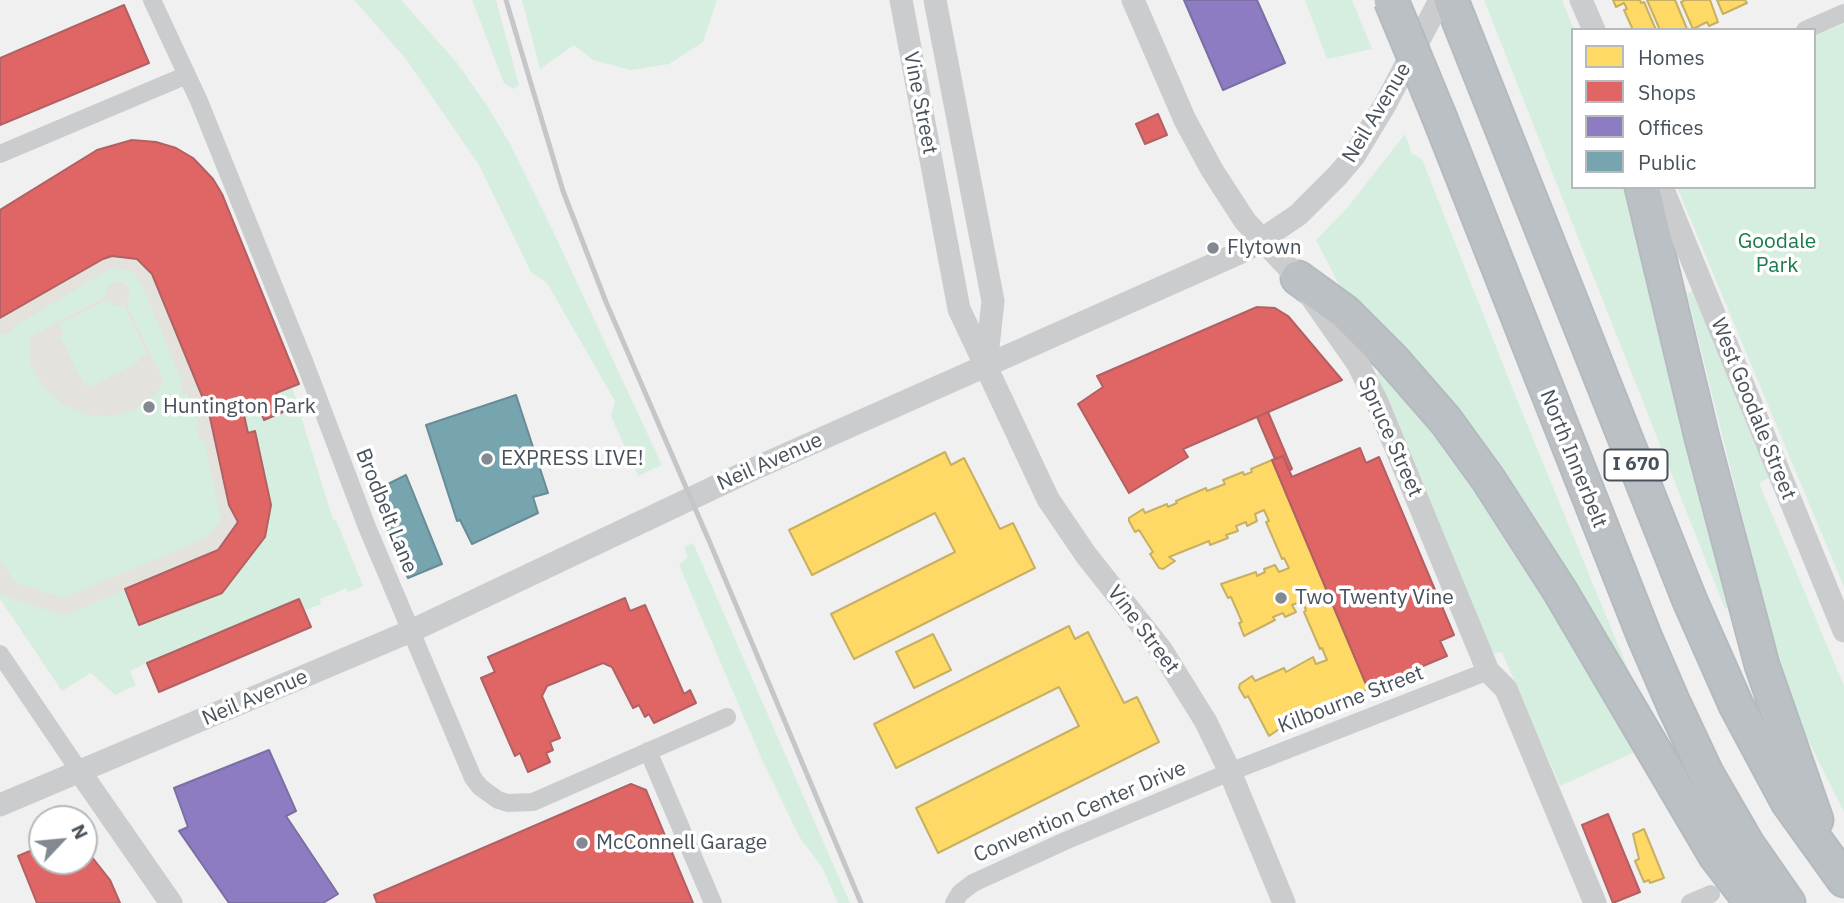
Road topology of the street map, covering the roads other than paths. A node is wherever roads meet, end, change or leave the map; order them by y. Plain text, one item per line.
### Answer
1 (152, 0) edge
2 (901, 0) edge
3 (935, 0) edge
4 (1133, 0) edge
5 (1391, 0) edge
6 (1440, 0) edge
7 (1451, 0) edge
8 (1581, 0) edge
9 (1844, 13) edge
10 (1593, 28) edge
11 (1810, 28) edge
12 (187, 75) junction
13 (0, 155) edge
14 (1642, 189) edge
15 (1663, 189) edge
16 (1264, 240) junction
17 (1298, 278) junction
18 (986, 366) junction
19 (411, 631) junction
20 (1844, 631) edge
21 (0, 654) edge
22 (1488, 671) junction
23 (727, 717) dead end
24 (648, 751) junction
25 (80, 772) junction
26 (1230, 772) junction
27 (0, 805) edge
28 (1838, 872) edge
29 (1711, 894) dead end
30 (171, 903) edge
31 (713, 903) edge
32 (954, 903) edge
33 (1284, 903) edge
34 (1595, 903) edge
35 (1690, 903) edge
36 (1752, 903) edge
37 (1788, 903) edge

1 - 12 street, Brodbelt Lane
2 - 18 street, Vine Street
3 - 18 street, Vine Street
4 - 16 street, Spruce Street
5 - 37 highway, North Innerbelt / I 670, bridge
6 - 16 street, Neil Avenue
7 - 28 highway, I 670
8 - 10 street
9 - 11 street
12 - 13 street
12 - 19 street, Brodbelt Lane
14 - 28 highway
15 - 20 street, West Goodale Street
16 - 17 street, Spruce Street
16 - 18 street, Neil Avenue
17 - 22 street, Spruce Street
17 - 36 highway
18 - 19 street, Neil Avenue
18 - 26 street, Vine Street
19 - 24 street, Brodbelt Lane
19 - 25 street, Neil Avenue
21 - 25 street
22 - 26 street, Kilbourne Street
22 - 34 street, Spruce Street
23 - 24 street, Brodbelt Lane
24 - 31 street
25 - 27 street, Neil Avenue
25 - 30 street
26 - 32 street, Convention Center Drive
26 - 33 street, Vine Street
29 - 35 street

